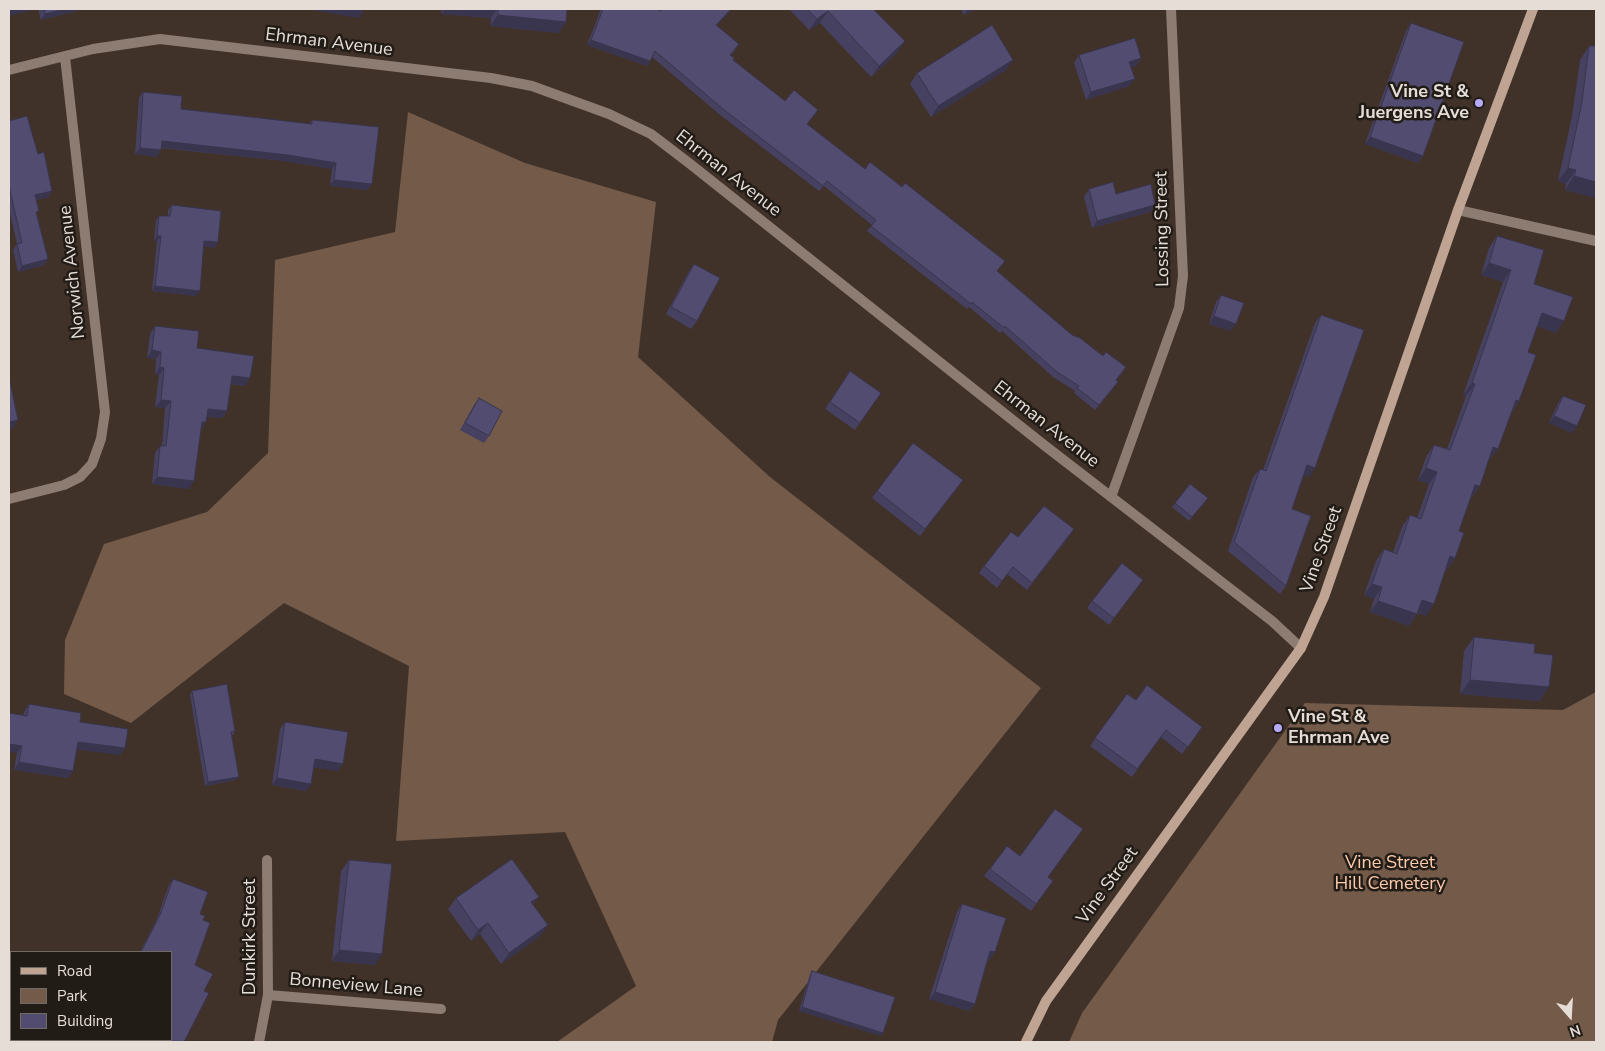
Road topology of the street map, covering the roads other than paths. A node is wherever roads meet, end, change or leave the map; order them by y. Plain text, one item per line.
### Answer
1 (1171, 9) edge
2 (1533, 9) edge
3 (65, 57) junction
4 (9, 70) edge
5 (1458, 210) junction
6 (1596, 241) edge
7 (1112, 497) junction
8 (9, 499) edge
9 (1301, 648) junction
10 (267, 860) dead end
11 (268, 995) junction
12 (441, 1009) dead end
13 (259, 1042) edge
14 (1026, 1042) edge

1 - 7 street, Lossing Street
2 - 5 main road, Vine Street
3 - 4 street, Ehrman Avenue
3 - 7 street, Ehrman Avenue
3 - 8 street, Norwich Avenue
5 - 6 street
5 - 9 main road, Vine Street
7 - 9 street, Ehrman Avenue
9 - 14 main road, Vine Street
10 - 11 street, Dunkirk Street
11 - 12 street, Bonneview Lane
11 - 13 street, Dunkirk Street

